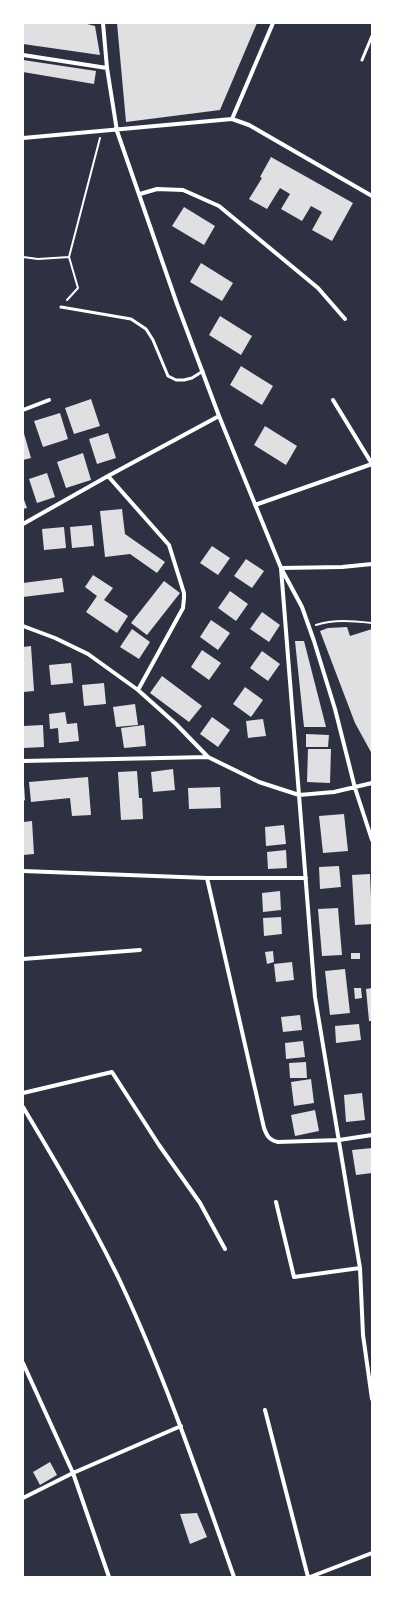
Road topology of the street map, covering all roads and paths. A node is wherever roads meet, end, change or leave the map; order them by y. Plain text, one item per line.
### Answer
1 (103, 23) edge
2 (273, 23) edge
3 (372, 36) edge
4 (23, 56) edge
5 (362, 60) dead end
6 (107, 68) junction
7 (232, 120) junction
8 (117, 131) junction
9 (102, 132) junction
10 (23, 138) edge
11 (140, 194) junction
12 (372, 196) edge
13 (23, 257) edge
14 (69, 257) junction
15 (61, 307) joint
16 (345, 318) dead end
17 (203, 371) junction
18 (49, 400) dead end
19 (333, 400) dead end
20 (23, 410) edge
21 (220, 416) junction
22 (372, 464) edge
23 (108, 476) junction
24 (255, 505) junction
25 (23, 524) edge
26 (372, 564) edge
27 (281, 568) junction
28 (372, 623) edge
29 (23, 626) edge
30 (312, 627) dead end
31 (138, 690) junction
32 (208, 758) junction
33 (23, 761) edge
34 (372, 783) edge
35 (355, 788) junction
36 (299, 795) junction
37 (372, 840) edge
38 (23, 871) edge
39 (207, 878) junction
40 (306, 878) junction
41 (140, 950) dead end
42 (23, 959) edge
43 (23, 1093) edge
44 (23, 1107) edge
45 (372, 1135) edge
46 (339, 1140) junction
47 (276, 1202) dead end
48 (225, 1249) dead end
49 (360, 1268) junction
50 (23, 1363) edge
51 (372, 1399) edge
52 (265, 1410) dead end
53 (181, 1426) junction
54 (73, 1474) junction
55 (23, 1498) edge
56 (372, 1553) edge
57 (109, 1577) edge
58 (234, 1577) edge
59 (309, 1577) edge

1 - 6 street
2 - 7 street
3 - 5 lane
4 - 6 street
6 - 8 street
7 - 8 street
7 - 12 street
8 - 9 street
8 - 11 street
9 - 10 street
9 - 14 path
11 - 16 street
11 - 17 street
13 - 14 path
14 - 15 path
15 - 17 lane
17 - 21 street
18 - 20 street
19 - 22 street
21 - 23 street
21 - 24 street
22 - 24 street
23 - 25 street
23 - 31 street
24 - 27 street
26 - 27 street
27 - 35 street
27 - 36 street
28 - 30 path
29 - 31 street
31 - 32 street
32 - 33 street
32 - 36 street
34 - 35 street
35 - 36 street
35 - 37 street
36 - 40 street
38 - 39 street
39 - 40 street
39 - 46 street
40 - 46 street
41 - 42 street
43 - 48 street
44 - 53 street
45 - 46 street
46 - 49 street
47 - 49 street
49 - 51 street
50 - 54 street
52 - 59 street
53 - 54 street
53 - 58 street
54 - 55 street
54 - 57 street
56 - 59 street

